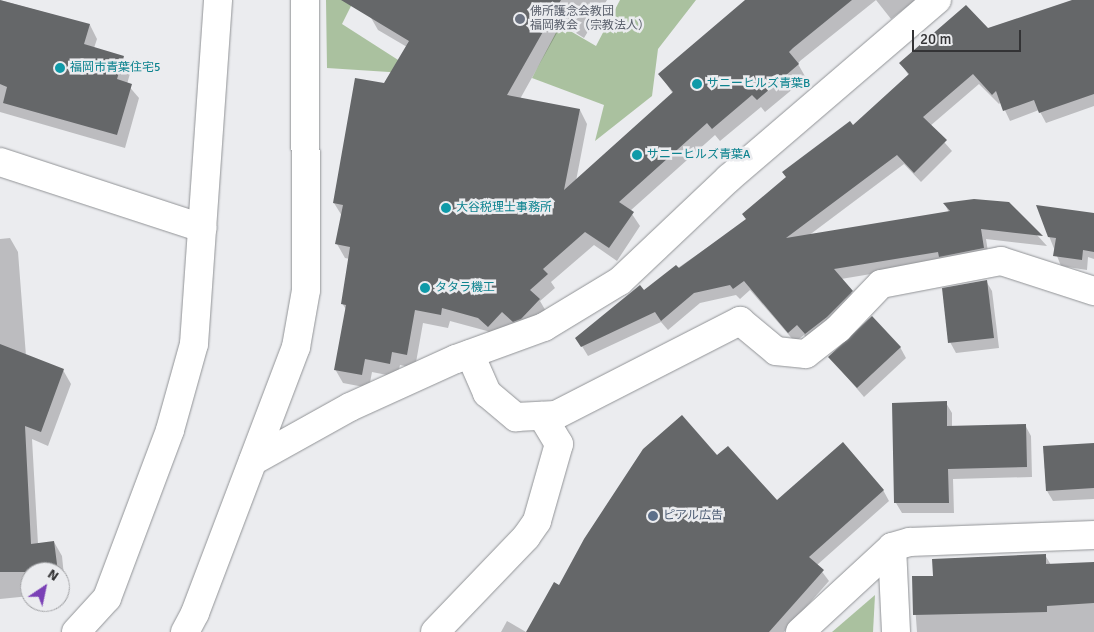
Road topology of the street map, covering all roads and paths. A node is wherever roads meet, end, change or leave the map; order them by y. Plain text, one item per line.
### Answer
1 (218, 0) edge
2 (304, 0) edge
3 (937, 0) edge
4 (0, 162) edge
5 (202, 228) junction
6 (1094, 291) edge
7 (470, 354) junction
8 (542, 416) junction
9 (253, 461) junction
10 (1094, 535) edge
11 (892, 547) junction
12 (76, 632) edge
13 (185, 632) edge
14 (435, 632) edge
15 (800, 632) edge
16 (896, 632) edge

1 - 5 street
2 - 9 street
3 - 7 street
4 - 5 street
5 - 12 street
6 - 8 street
7 - 8 street
7 - 9 street
8 - 14 street
9 - 13 street
10 - 11 street
11 - 15 street
11 - 16 street

